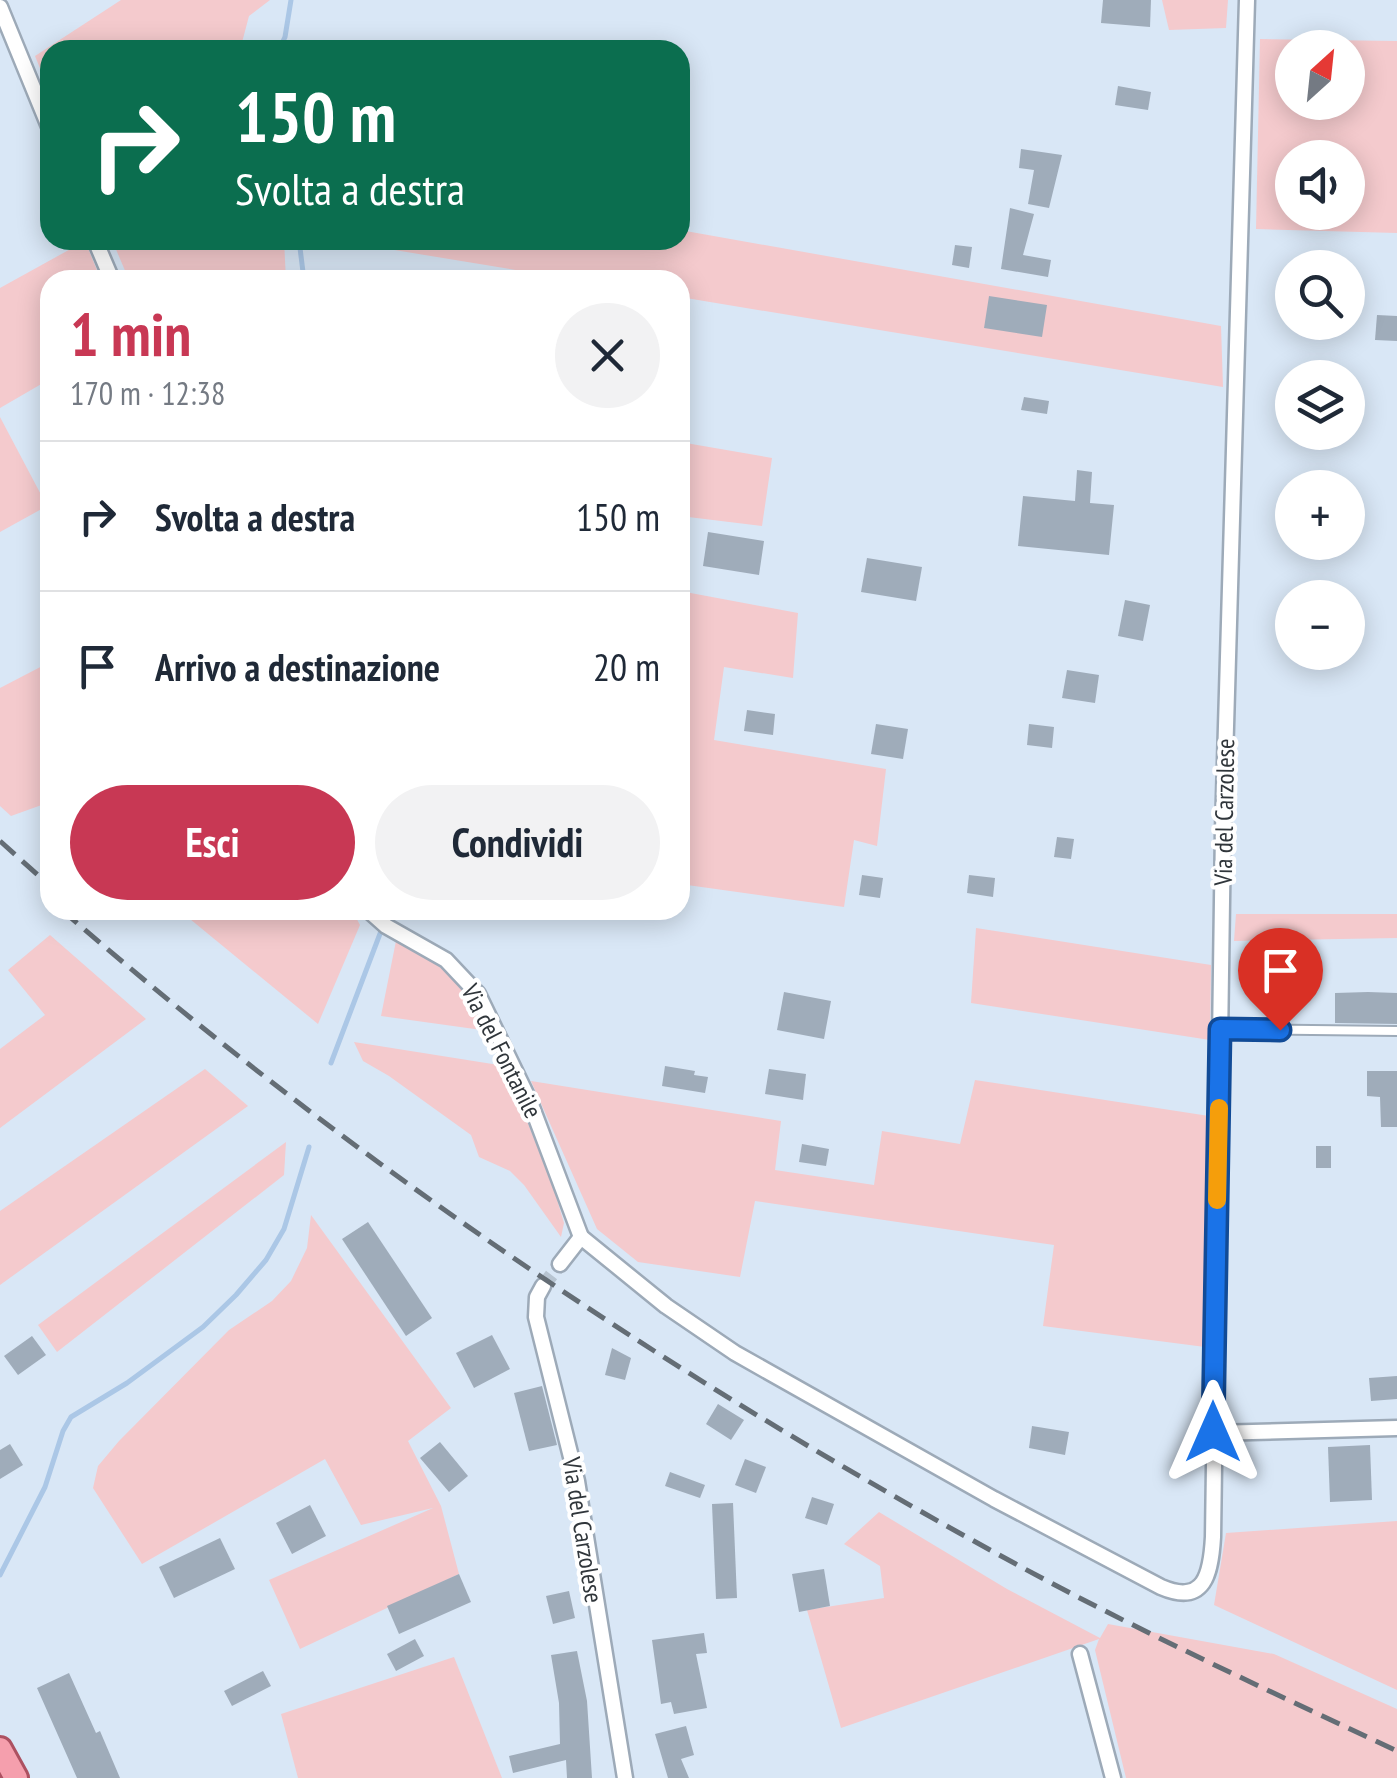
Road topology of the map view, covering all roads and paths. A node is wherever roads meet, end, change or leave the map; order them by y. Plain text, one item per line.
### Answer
1 (1247, 0) edge
2 (0, 7) edge
3 (40, 105) edge
4 (380, 920) edge
5 (1220, 1029) junction
6 (1397, 1031) edge
7 (581, 1236) junction
8 (560, 1264) tunnel mouth
9 (544, 1286) tunnel mouth
10 (1397, 1428) edge
11 (1213, 1432) junction
12 (1080, 1654) dead end
13 (0, 1749) edge
14 (16, 1778) edge
15 (626, 1778) edge
16 (1114, 1778) edge

1 - 5 street, Via del Carzolese
2 - 3 street
4 - 7 street, Via del Fontanile
5 - 6 lane
5 - 11 street, Via del Carzolese
7 - 8 street
7 - 11 street, Via del Carzolese
9 - 15 street, Via del Carzolese
10 - 11 street
12 - 16 street
13 - 14 main road

